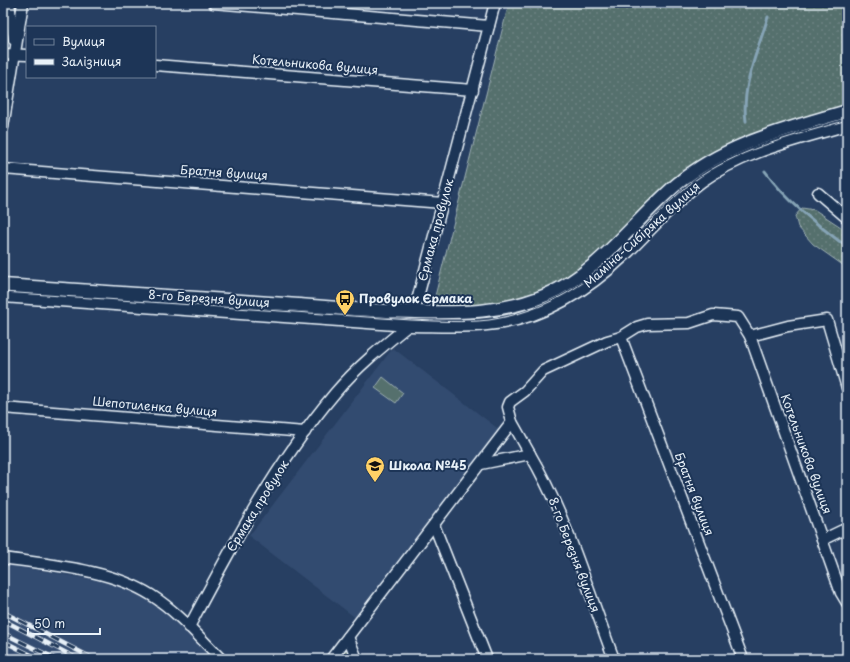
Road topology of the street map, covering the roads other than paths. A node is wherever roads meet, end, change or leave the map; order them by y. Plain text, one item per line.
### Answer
1 (9, 3) edge
2 (23, 3) edge
3 (213, 3) edge
4 (496, 3) edge
5 (490, 26) junction
6 (3, 54) edge
7 (15, 54) junction
8 (26, 55) edge
9 (156, 65) edge
10 (473, 90) junction
11 (847, 111) edge
12 (847, 124) edge
13 (3, 127) edge
14 (3, 169) edge
15 (818, 193) dead end
16 (443, 203) junction
17 (847, 218) edge
18 (3, 285) edge
19 (3, 296) edge
20 (414, 312) junction
21 (409, 325) junction
22 (750, 336) junction
23 (621, 337) junction
24 (847, 388) edge
25 (3, 408) edge
26 (512, 422) junction
27 (305, 432) junction
28 (530, 454) junction
29 (481, 464) junction
30 (434, 525) junction
31 (847, 528) edge
32 (822, 540) junction
33 (3, 558) edge
34 (847, 603) edge
35 (190, 627) junction
36 (348, 637) junction
37 (221, 659) edge
38 (331, 659) edge
39 (357, 659) edge
40 (487, 659) edge
41 (614, 659) edge
42 (743, 659) edge

1 - 7 street
2 - 7 street
3 - 5 street
4 - 5 street, Єрмака провулок
5 - 10 street, Єрмака провулок
6 - 7 street
7 - 8 street
7 - 13 street
9 - 10 street, Котельникова вулиця
10 - 16 street, Єрмака провулок
11 - 20 main road, Маміна-Сибіряка вулиця
12 - 21 main road, Маміна-Сибіряка вулиця
14 - 16 street, Братня вулиця
15 - 17 street
16 - 20 street, Єрмака провулок
18 - 20 main road, 8-го Березня вулиця
19 - 21 main road, 8-го Березня вулиця
20 - 21 main road, Єрмака провулок
21 - 27 street, Єрмака провулок
22 - 23 street, Котельникова вулиця
22 - 24 street
22 - 32 street, Котельникова вулиця
23 - 26 street
23 - 42 street, Братня вулиця
25 - 27 street, Шепотиленка вулиця
26 - 28 street, 8-го Березня вулиця
26 - 29 street
27 - 35 street, Єрмака провулок
28 - 29 street
28 - 41 street, 8-го Березня вулиця
29 - 30 street
30 - 36 street
30 - 40 street
31 - 32 street
32 - 34 street, Котельникова вулиця
33 - 35 street
35 - 37 street
36 - 38 street
36 - 39 street

